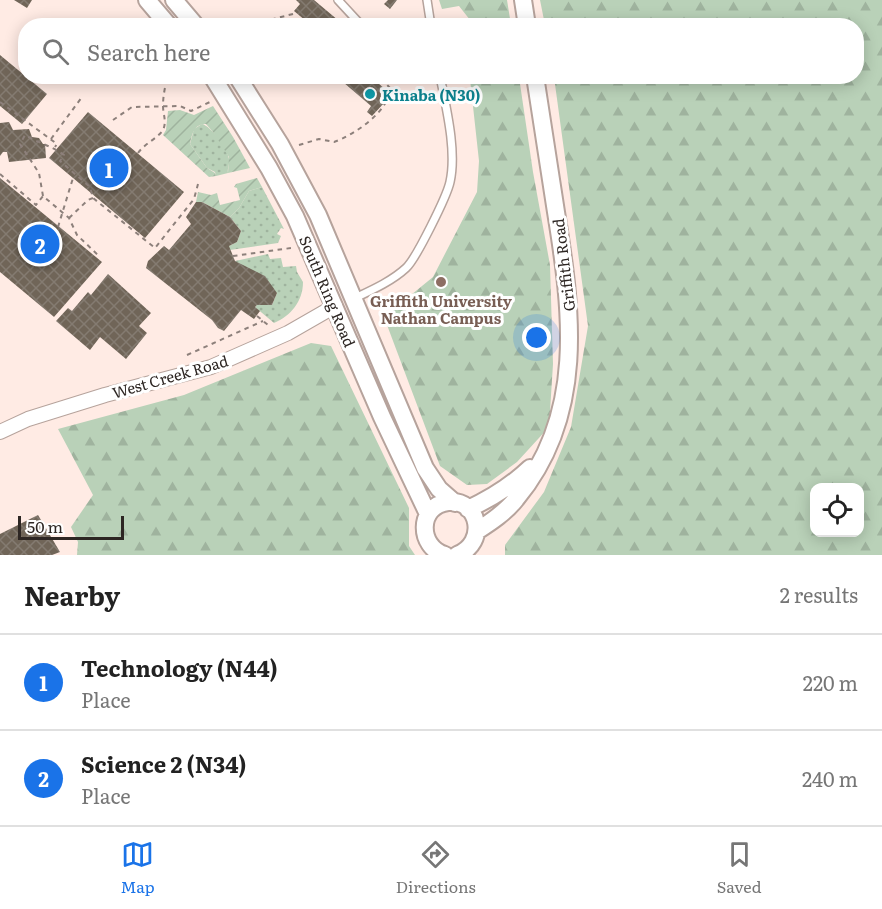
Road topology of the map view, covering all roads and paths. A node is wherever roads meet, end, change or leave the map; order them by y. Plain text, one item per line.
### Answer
1 (147, 0) edge
2 (174, 0) edge
3 (338, 0) edge
4 (427, 0) edge
5 (523, 0) edge
6 (297, 13) dead end
7 (162, 18) edge
8 (189, 18) edge
9 (277, 18) edge
10 (355, 18) edge
11 (430, 18) edge
12 (526, 18) edge
13 (165, 84) edge
14 (217, 84) edge
15 (242, 84) edge
16 (386, 84) edge
17 (442, 84) edge
18 (536, 84) edge
19 (82, 97) dead end
20 (213, 101) dead end
21 (0, 102) edge
22 (163, 108) junction
23 (113, 120) dead end
24 (51, 140) junction
25 (296, 146) dead end
26 (55, 148) junction
27 (138, 153) dead end
28 (0, 174) edge
29 (73, 178) dead end
30 (198, 184) dead end
31 (43, 196) junction
32 (93, 198) junction
33 (69, 218) junction
34 (58, 227) dead end
35 (294, 247) dead end
36 (233, 256) dead end
37 (100, 257) dead end
38 (355, 298) junction
39 (335, 306) junction
40 (257, 316) dead end
41 (263, 321) junction
42 (270, 327) dead end
43 (187, 355) dead end
44 (0, 432) edge
45 (546, 452) junction
46 (461, 506) junction
47 (428, 514) junction
48 (470, 547) edge
49 (441, 554) edge

1 - 7 street
2 - 8 street
3 - 10 lane
4 - 11 lane
5 - 12 street
6 - 9 path
13 - 22 path
14 - 39 street, South Ring Road
15 - 38 street, South Ring Road
16 - 25 path
17 - 38 lane
18 - 45 street, Griffith Road
19 - 24 path
20 - 22 path
21 - 24 path
22 - 23 path
22 - 27 path
24 - 26 path
26 - 31 path
26 - 32 path
28 - 31 path
29 - 34 path, bridge
30 - 32 path
31 - 33 path
32 - 33 path
33 - 37 path
35 - 36 path
38 - 46 street, South Ring Road
39 - 44 street, West Creek Road
39 - 47 street, South Ring Road
40 - 41 path
41 - 42 path
41 - 43 path
45 - 46 street, Griffith Road
45 - 48 street, Griffith Road
46 - 47 street, Griffith Road
46 - 48 street
47 - 49 street

